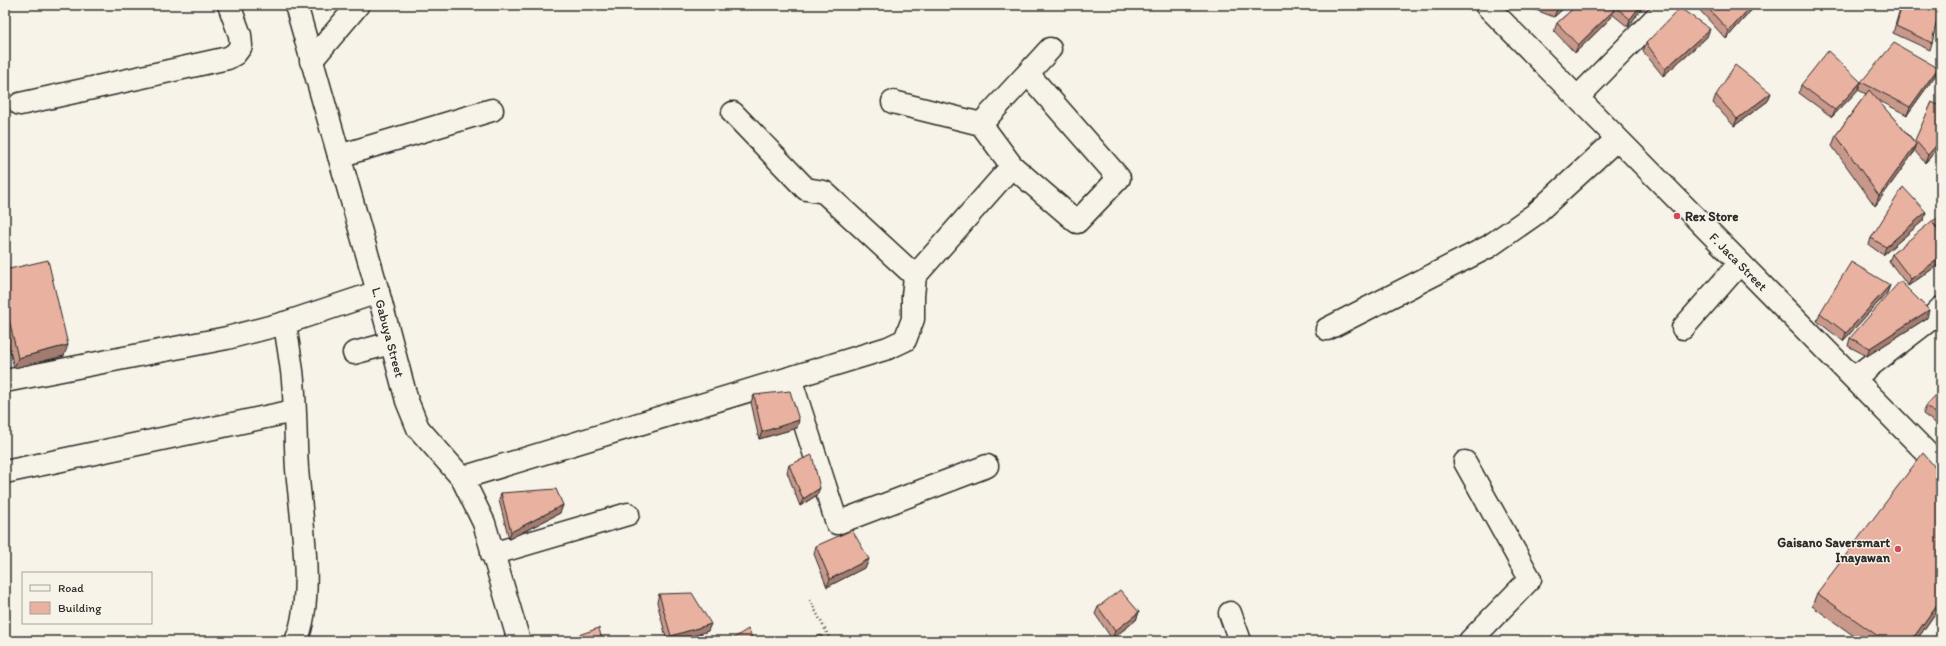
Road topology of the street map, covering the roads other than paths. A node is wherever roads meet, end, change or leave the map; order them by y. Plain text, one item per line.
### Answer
1 (229, 5) edge
2 (296, 5) edge
3 (358, 5) edge
4 (1486, 5) edge
5 (1668, 5) edge
6 (1050, 49) dead end
7 (311, 61) junction
8 (1028, 74) junction
9 (1578, 97) junction
10 (893, 102) dead end
11 (20, 104) dead end
12 (492, 110) dead end
13 (733, 112) dead end
14 (981, 124) junction
15 (1617, 139) junction
16 (339, 156) junction
17 (1012, 166) junction
18 (1740, 263) junction
19 (915, 276) junction
20 (378, 292) junction
21 (1941, 308) edge
22 (285, 323) junction
23 (1683, 328) dead end
24 (1327, 330) dead end
25 (391, 343) junction
26 (354, 353) dead end
27 (790, 378) junction
28 (1854, 378) junction
29 (5, 381) edge
30 (294, 412) junction
31 (1465, 462) dead end
32 (987, 466) dead end
33 (1941, 467) edge
34 (5, 472) edge
35 (462, 478) junction
36 (628, 514) dead end
37 (492, 554) junction
38 (1230, 613) dead end
39 (296, 641) edge
40 (519, 641) edge
41 (1240, 641) edge
42 (1470, 641) edge

1 - 11 street
2 - 7 street, L. Gabuya Street
3 - 7 street
4 - 9 street, F. Jaca Street
5 - 9 street
6 - 8 street
7 - 16 street, L. Gabuya Street
8 - 14 street
8 - 17 street
9 - 15 street, F. Jaca Street
10 - 14 street
12 - 16 street
13 - 19 street
14 - 17 street
15 - 18 street, F. Jaca Street
15 - 24 street
16 - 20 street, L. Gabuya Street
17 - 19 street
18 - 23 street
18 - 28 street, F. Jaca Street
19 - 27 street
20 - 22 street
20 - 25 street, L. Gabuya Street
21 - 28 street
22 - 29 street
22 - 30 street
25 - 26 street
25 - 35 street, L. Gabuya Street
27 - 32 street
27 - 35 street
28 - 33 street, F. Jaca Street
30 - 34 street
30 - 39 street
31 - 42 street
35 - 37 street, L. Gabuya Street
36 - 37 street
37 - 40 street, L. Gabuya Street
38 - 41 street

